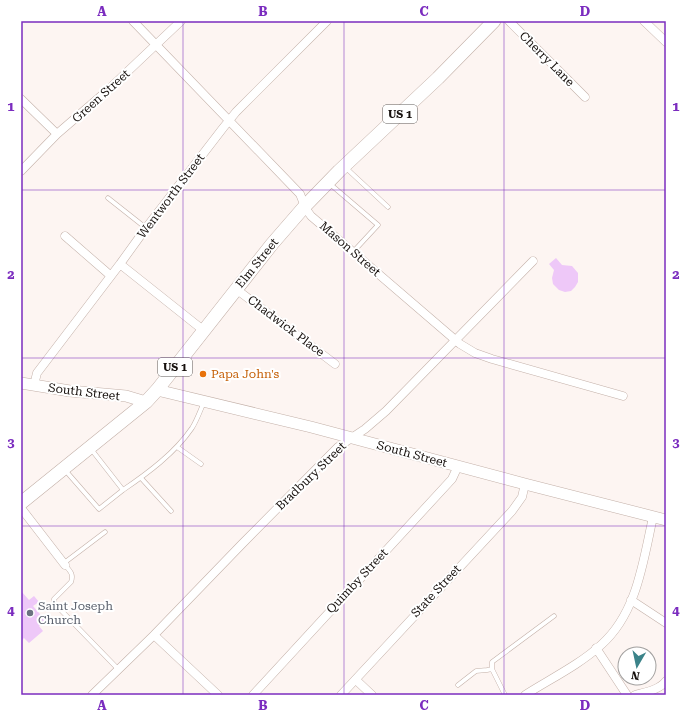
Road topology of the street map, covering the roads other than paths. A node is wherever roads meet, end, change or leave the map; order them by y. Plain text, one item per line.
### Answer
1 (133, 21) edge
2 (181, 21) edge
3 (328, 21) edge
4 (494, 21) edge
5 (509, 21) edge
6 (644, 21) edge
7 (666, 42) edge
8 (157, 45) junction
9 (585, 97) dead end
10 (21, 99) edge
11 (229, 120) junction
12 (57, 134) junction
13 (344, 166) junction
14 (21, 171) edge
15 (329, 182) junction
16 (108, 198) dead end
17 (305, 206) junction
18 (388, 207) dead end
19 (146, 228) junction
20 (65, 236) dead end
21 (353, 252) junction
22 (533, 261) dead end
23 (120, 264) junction
24 (111, 276) junction
25 (236, 289) junction
26 (203, 330) junction
27 (455, 340) junction
28 (336, 364) dead end
29 (21, 383) edge
30 (34, 385) junction
31 (157, 390) junction
32 (623, 396) dead end
33 (146, 402) junction
34 (204, 402) junction
35 (351, 438) junction
36 (177, 447) junction
37 (90, 448) junction
38 (201, 464) dead end
39 (458, 466) junction
40 (64, 469) junction
41 (141, 478) junction
42 (525, 484) junction
43 (123, 490) junction
44 (21, 503) edge
45 (21, 508) edge
46 (172, 511) dead end
47 (653, 517) junction
48 (666, 520) edge
49 (105, 532) dead end
50 (64, 564) junction
51 (631, 600) junction
52 (554, 616) dead end
53 (666, 623) edge
54 (154, 635) junction
55 (596, 648) junction
56 (492, 668) junction
57 (118, 670) junction
58 (356, 680) junction
59 (666, 681) edge
60 (458, 685) dead end
61 (92, 695) edge
62 (218, 695) edge
63 (253, 695) edge
64 (341, 695) edge
65 (372, 695) edge
66 (505, 695) edge
67 (525, 695) edge
68 (626, 695) edge
69 (635, 695) edge

1 - 8 street, Mason Street
2 - 8 street, Green Street
3 - 11 street, Wentworth Street
4 - 13 main road, Elm Street / US 1
5 - 9 street, Cherry Lane
6 - 7 street
8 - 11 street, Mason Street
8 - 12 street, Green Street
10 - 12 street
11 - 17 street, Mason Street
11 - 19 street, Wentworth Street
12 - 14 street, Green Street
13 - 15 main road, Elm Street / US 1
13 - 18 lane
15 - 17 main road, Elm Street / US 1
15 - 21 lane
16 - 19 lane
17 - 21 street, Mason Street
17 - 25 main road, Elm Street / US 1
19 - 23 street, Wentworth Street
20 - 24 street
21 - 27 street, Mason Street
22 - 27 street, Bradbury Street
23 - 24 street, Wentworth Street
23 - 26 street
24 - 30 street, Wentworth Street
25 - 26 main road, Elm Street / US 1
25 - 28 street, Chadwick Place
26 - 31 main road, Elm Street / US 1
27 - 32 street, Mason Street
27 - 35 street, Bradbury Street
29 - 30 street, South Street
30 - 33 street, South Street
31 - 33 main road, Elm Street / US 1
31 - 34 street, South Street
33 - 37 main road, Elm Street / US 1
34 - 35 street, South Street
34 - 36 lane
35 - 39 street, South Street
35 - 54 street, Bradbury Street
36 - 38 lane
36 - 41 lane
37 - 40 main road, Elm Street / US 1
37 - 43 lane
39 - 42 street, South Street
39 - 63 street, Quimby Street
40 - 43 lane
40 - 44 main road, Elm Street / US 1
41 - 43 lane
41 - 46 lane
42 - 47 street, South Street
42 - 58 street, State Street
45 - 50 street
47 - 48 street, South Street
47 - 51 street
49 - 50 lane
50 - 57 lane
51 - 53 street
51 - 55 street
52 - 56 lane
54 - 57 street, Bradbury Street
54 - 62 street
55 - 67 street
55 - 68 street
56 - 60 lane
56 - 66 lane
57 - 61 street, Bradbury Street
58 - 64 street, State Street
58 - 65 street
59 - 69 street

